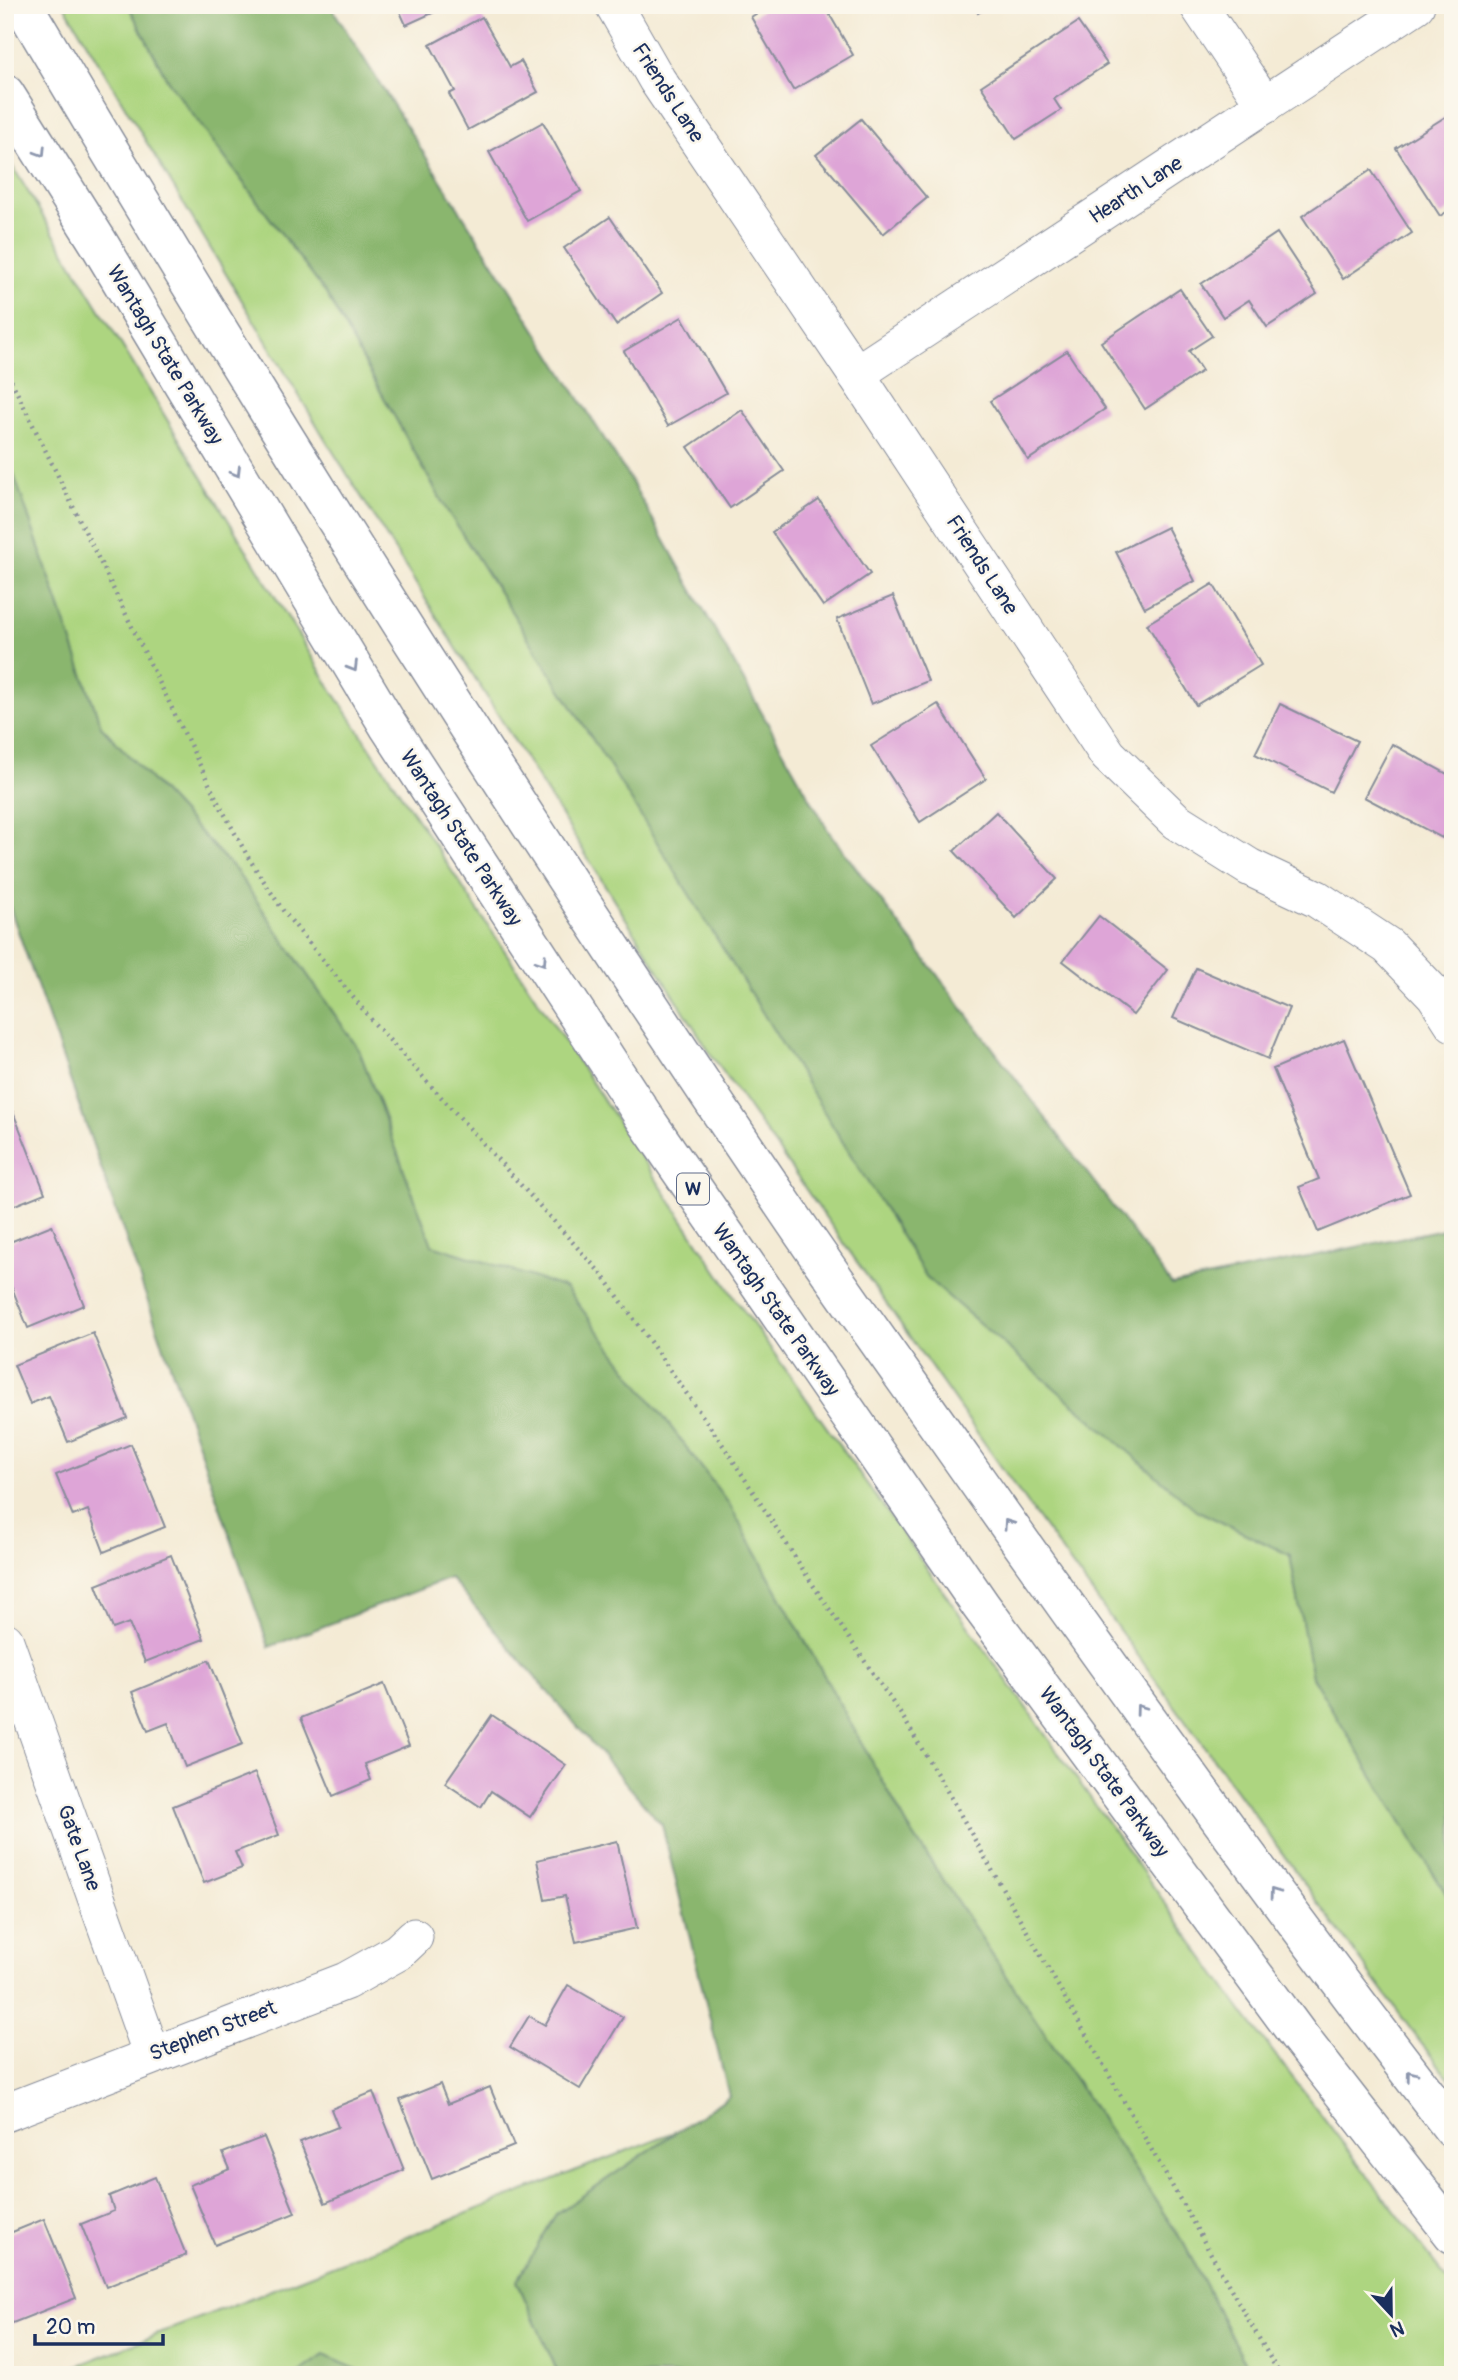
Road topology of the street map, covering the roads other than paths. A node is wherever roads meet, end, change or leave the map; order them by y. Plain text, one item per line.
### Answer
1 (23, 5) edge
2 (614, 5) edge
3 (1198, 5) edge
4 (1416, 5) edge
5 (5, 94) edge
6 (1265, 105) junction
7 (856, 374) junction
8 (1453, 1023) edge
9 (5, 1641) edge
10 (414, 1937) dead end
11 (152, 2055) junction
12 (5, 2113) edge
13 (1453, 2129) edge
14 (1453, 2234) edge

13 -> 1 highway
2 - 7 street, Friends Lane
3 - 6 street
4 - 6 street, Hearth Lane
5 -> 14 highway, Wantagh State Parkway / W
6 - 7 street, Hearth Lane
7 - 8 street, Friends Lane
9 - 11 street, Gate Lane
10 - 11 street, Stephen Street
11 - 12 street, Stephen Street

